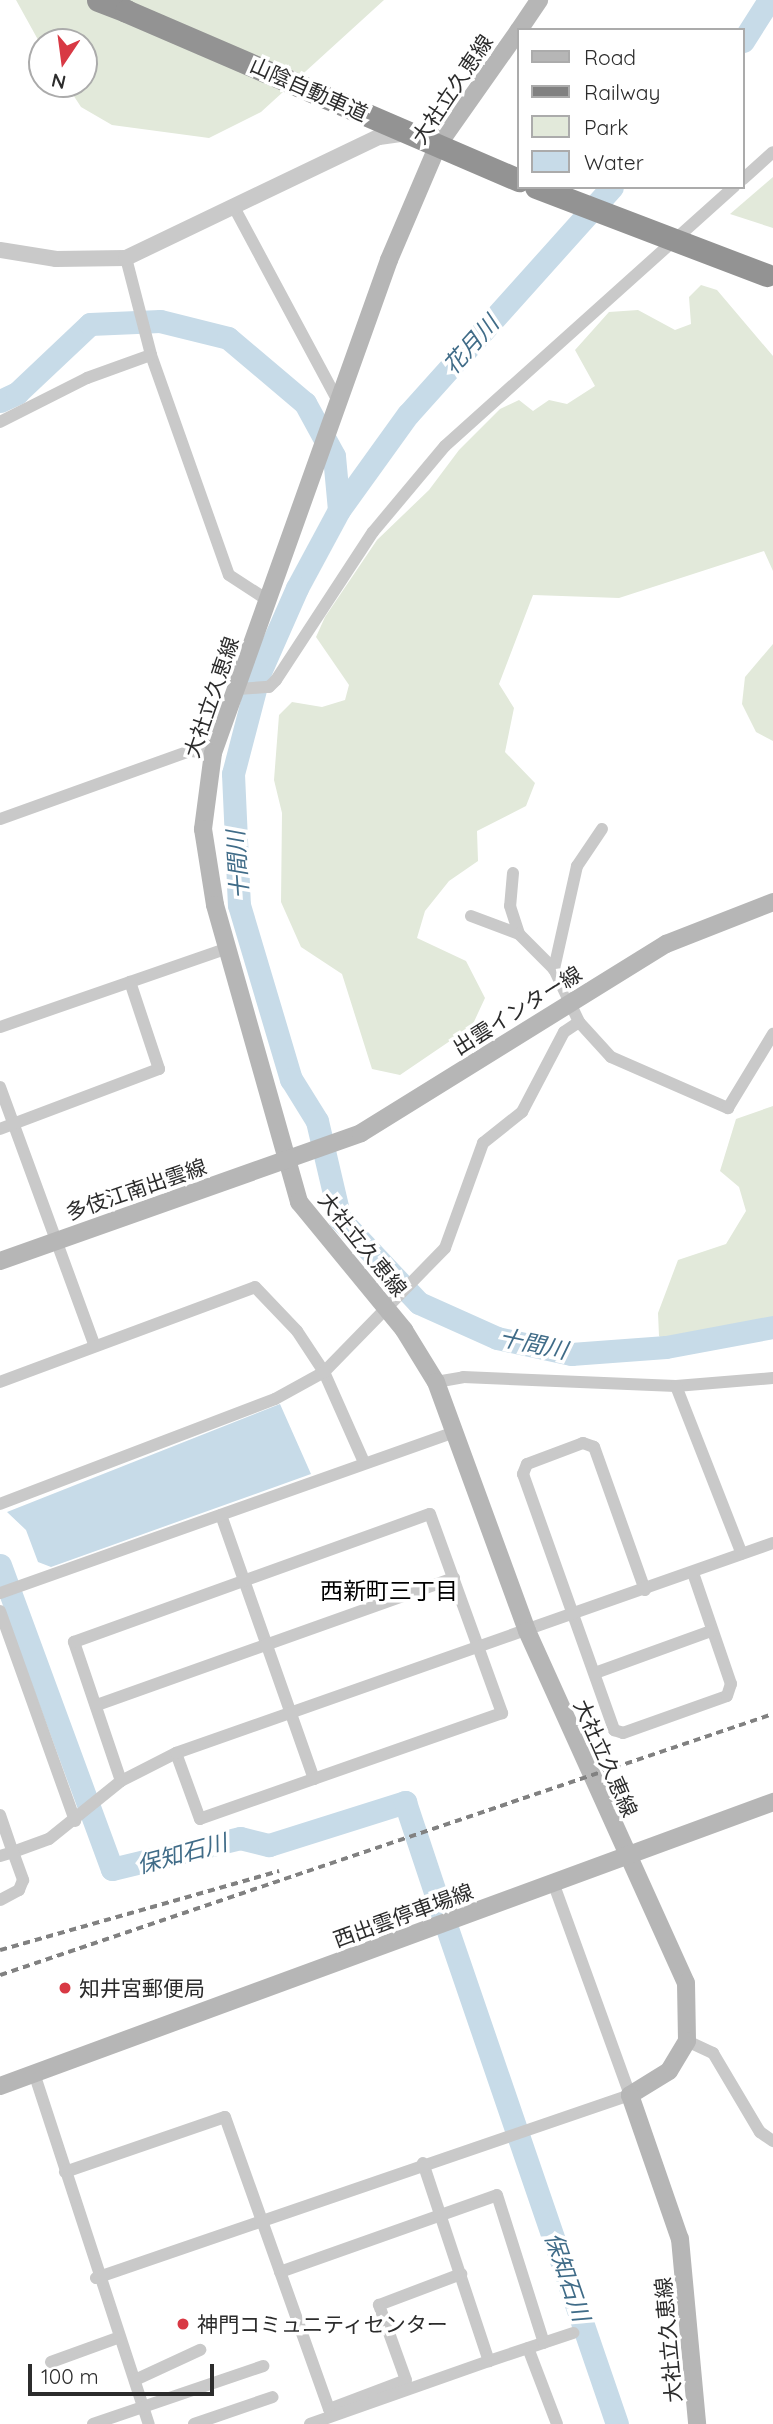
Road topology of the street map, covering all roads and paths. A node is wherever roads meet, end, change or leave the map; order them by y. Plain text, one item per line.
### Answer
1 (99, 0) edge
2 (539, 0) edge
3 (124, 5) edge
4 (520, 28) edge
5 (518, 31) edge
6 (438, 145) junction
7 (773, 152) edge
8 (518, 172) edge
9 (745, 177) edge
10 (518, 180) edge
11 (542, 189) edge
12 (561, 189) edge
13 (732, 189) edge
14 (235, 209) junction
15 (0, 250) edge
16 (126, 258) junction
17 (770, 272) edge
18 (151, 355) junction
19 (340, 405) junction
20 (0, 422) edge
21 (269, 601) junction
22 (238, 689) junction
23 (213, 753) junction
24 (0, 819) edge
25 (602, 829) dead end
26 (513, 873) dead end
27 (773, 902) edge
28 (471, 916) dead end
29 (519, 934) junction
30 (228, 948) junction
31 (554, 969) junction
32 (130, 982) junction
33 (569, 1004) junction
34 (579, 1022) junction
35 (0, 1027) edge
36 (773, 1034) edge
37 (0, 1087) edge
38 (14, 1124) junction
39 (0, 1129) edge
40 (287, 1160) junction
41 (57, 1240) junction
42 (0, 1261) edge
43 (389, 1311) junction
44 (95, 1346) junction
45 (324, 1372) junction
46 (773, 1378) edge
47 (0, 1382) edge
48 (436, 1382) junction
49 (676, 1386) junction
50 (454, 1432) junction
51 (363, 1460) junction
52 (0, 1504) edge
53 (220, 1516) junction
54 (773, 1543) edge
55 (742, 1554) junction
56 (693, 1573) junction
57 (454, 1578) junction
58 (243, 1579) junction
59 (645, 1590) junction
60 (0, 1593) edge
61 (0, 1611) edge
62 (573, 1616) junction
63 (711, 1631) junction
64 (527, 1632) junction
65 (267, 1645) junction
66 (478, 1646) junction
67 (595, 1673) junction
68 (97, 1705) junction
69 (289, 1711) junction
70 (176, 1753) junction
71 (314, 1779) junction
72 (121, 1781) junction
73 (773, 1802) edge
74 (0, 1815) edge
75 (75, 1821) junction
76 (13, 1852) junction
77 (0, 1856) edge
78 (626, 1859) junction
79 (554, 1885) junction
80 (0, 1899) edge
81 (687, 2041) junction
82 (41, 2071) junction
83 (0, 2086) edge
84 (630, 2095) junction
85 (773, 2141) edge
86 (423, 2163) junction
87 (65, 2172) junction
88 (438, 2215) junction
89 (262, 2221) junction
90 (280, 2272) junction
91 (461, 2274) junction
92 (96, 2278) junction
93 (573, 2333) dead end
94 (120, 2337) junction
95 (544, 2343) junction
96 (528, 2348) junction
97 (200, 2350) dead end
98 (489, 2361) junction
99 (51, 2362) dead end
100 (263, 2366) dead end
101 (135, 2380) junction
102 (274, 2397) dead end
103 (144, 2407) junction
104 (338, 2410) junction
105 (93, 2424) edge
106 (149, 2424) edge
107 (194, 2424) edge
108 (310, 2424) edge
109 (557, 2424) edge
110 (697, 2424) edge

1 - 3 highway, 山陰自動車道
2 - 4 main road, 大社立久恵線
3 - 8 highway, 山陰自動車道
3 - 10 highway, 山陰自動車道, bridge
5 - 6 main road, 大社立久恵線
6 - 14 street
6 - 19 main road, 大社立久恵線
7 - 9 street
11 - 17 highway, bridge
12 - 17 highway
13 - 22 street
14 - 16 street
14 - 19 street
15 - 16 street
16 - 18 street
18 - 20 street
18 - 21 street
19 - 21 main road, 大社立久恵線
21 - 22 main road, 大社立久恵線
22 - 23 main road, 大社立久恵線
23 - 24 street
23 - 30 main road, 大社立久恵線
25 - 31 street
26 - 29 street
27 - 33 main road, 出雲インター線
28 - 29 street
29 - 31 street
30 - 32 street
30 - 40 main road, 大社立久恵線
31 - 33 street
32 - 35 street
32 - 38 street
33 - 34 street
33 - 40 main road, 出雲インター線
34 - 36 street
34 - 43 street
37 - 38 street
38 - 39 street
38 - 41 street
40 - 41 main road, 多伎江南出雲線
40 - 43 main road, 大社立久恵線
41 - 42 main road, 多伎江南出雲線
41 - 44 street
43 - 45 street
43 - 48 main road, 大社立久恵線
44 - 45 street
44 - 47 street
45 - 51 street
45 - 52 street
46 - 49 street
48 - 49 street
48 - 50 main road, 大社立久恵線
49 - 55 street
50 - 51 street
50 - 64 main road, 大社立久恵線
51 - 53 street
53 - 58 street
53 - 60 street
54 - 55 street
55 - 56 street
56 - 59 street
56 - 63 street
57 - 58 street
57 - 65 street
57 - 66 street
58 - 65 street
58 - 68 street
59 - 62 street
59 - 62 street
61 - 75 street
62 - 64 street
62 - 67 street
63 - 67 street
63 - 67 street
64 - 66 street
64 - 78 main road, 大社立久恵線
65 - 68 street
65 - 69 street
66 - 69 street
66 - 71 street
68 - 72 street
69 - 70 street
69 - 71 street
70 - 71 street
70 - 72 street
72 - 75 street
73 - 78 main road, 西出雲停車場線
74 - 76 street
75 - 76 street
76 - 77 street
76 - 80 street
78 - 79 main road, 西出雲停車場線
78 - 81 main road, 大社立久恵線
79 - 82 main road, 西出雲停車場線
79 - 84 street
81 - 84 main road
81 - 85 street
82 - 83 main road
82 - 87 street
84 - 86 street
84 - 110 main road, 大社立久恵線
86 - 88 street
86 - 89 street
87 - 89 street
87 - 92 street
88 - 90 street
88 - 91 street
88 - 95 street
89 - 90 street
89 - 92 street
90 - 104 street
91 - 98 street
91 - 104 street
92 - 94 street
93 - 95 street
94 - 99 street
94 - 101 street
95 - 96 street
96 - 98 street
96 - 109 street
97 - 101 street
98 - 104 street
100 - 103 street
101 - 103 street
102 - 107 street
103 - 105 street
103 - 106 street
104 - 108 street

